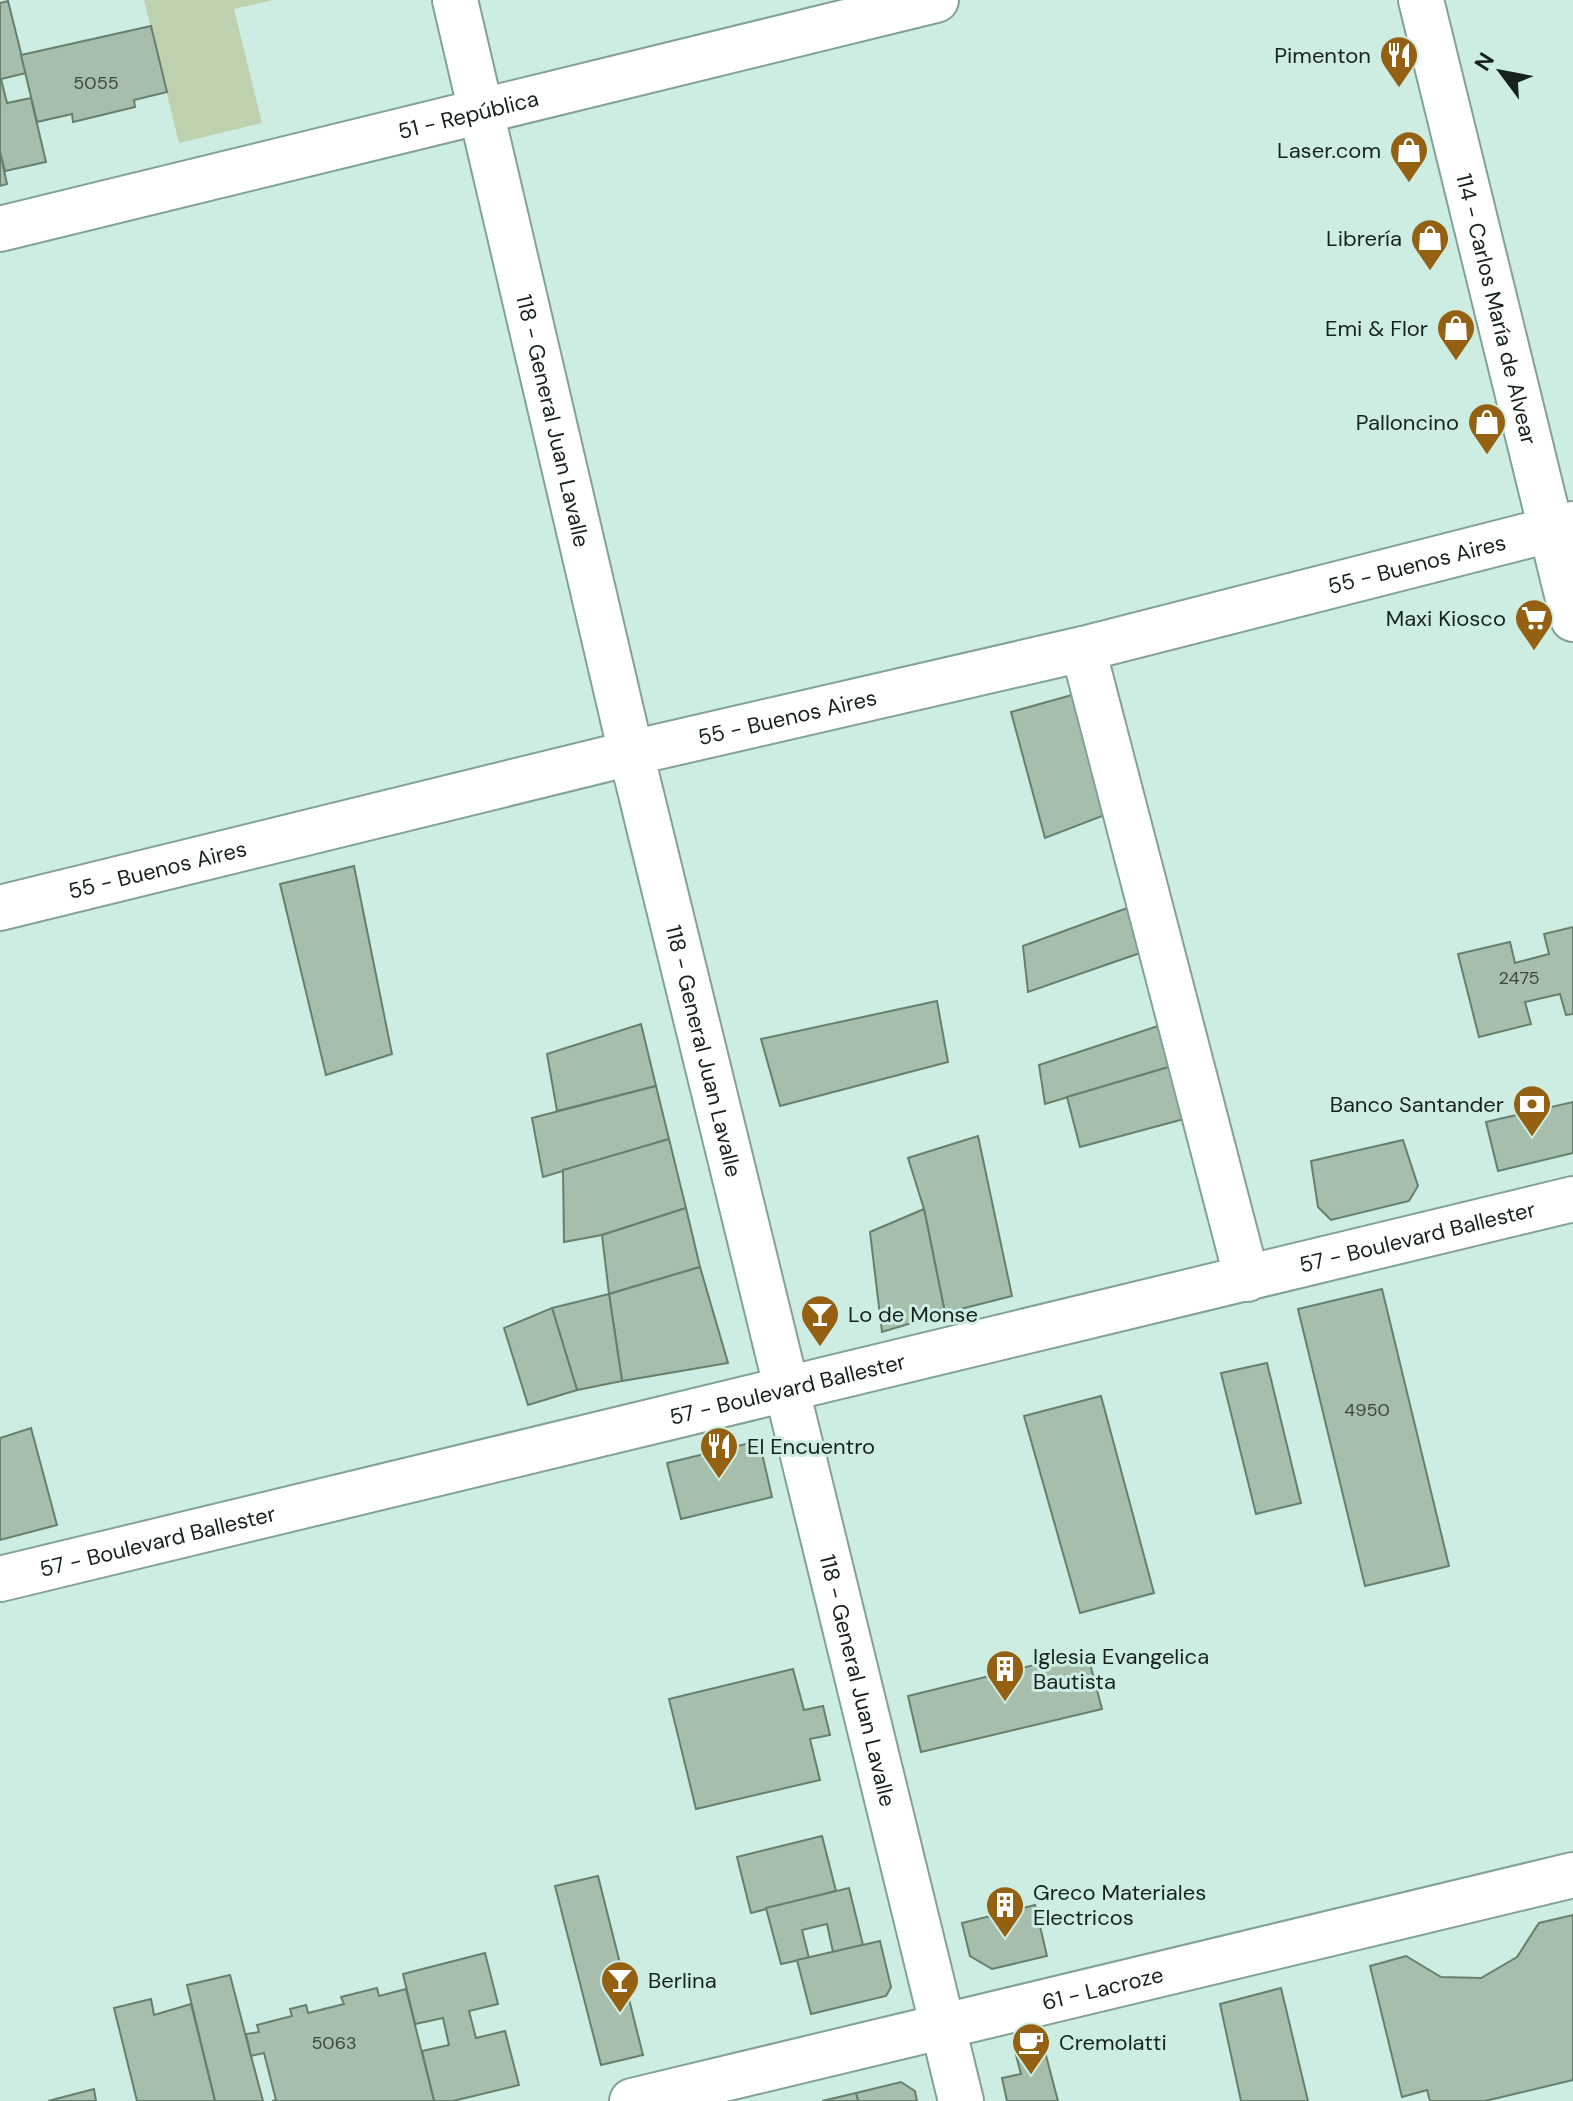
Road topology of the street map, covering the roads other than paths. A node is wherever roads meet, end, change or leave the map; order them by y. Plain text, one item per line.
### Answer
1 (455, 0) edge
2 (936, 0) edge
3 (1421, 0) edge
4 (483, 111) junction
5 (0, 229) edge
6 (1562, 526) edge
7 (1573, 619) edge
8 (1083, 649) junction
9 (631, 753) junction
10 (0, 908) edge
11 (1573, 1199) edge
12 (1247, 1279) junction
13 (787, 1389) junction
14 (0, 1579) edge
15 (1573, 1875) edge
16 (943, 2027) junction
17 (632, 2101) edge
18 (961, 2101) edge

1 - 4 street, 118 - General Juan Lavalle
2 - 4 street, 51 - República
3 - 6 street, 114 - Carlos María de Alvear
4 - 5 street, 51 - República
4 - 9 street, 118 - General Juan Lavalle
6 - 7 street, 114 - Carlos María de Alvear
6 - 8 street, 55 - Buenos Aires
8 - 9 street, 55 - Buenos Aires
8 - 12 street
9 - 10 street, 55 - Buenos Aires
9 - 13 street, 118 - General Juan Lavalle
11 - 12 street, 57 - Boulevard Ballester
12 - 13 street, 57 - Boulevard Ballester
13 - 14 street, 57 - Boulevard Ballester
13 - 16 street, 118 - General Juan Lavalle
15 - 16 street, 61 - Lacroze
16 - 17 street, 61 - Lacroze
16 - 18 street, 118 - General Juan Lavalle

